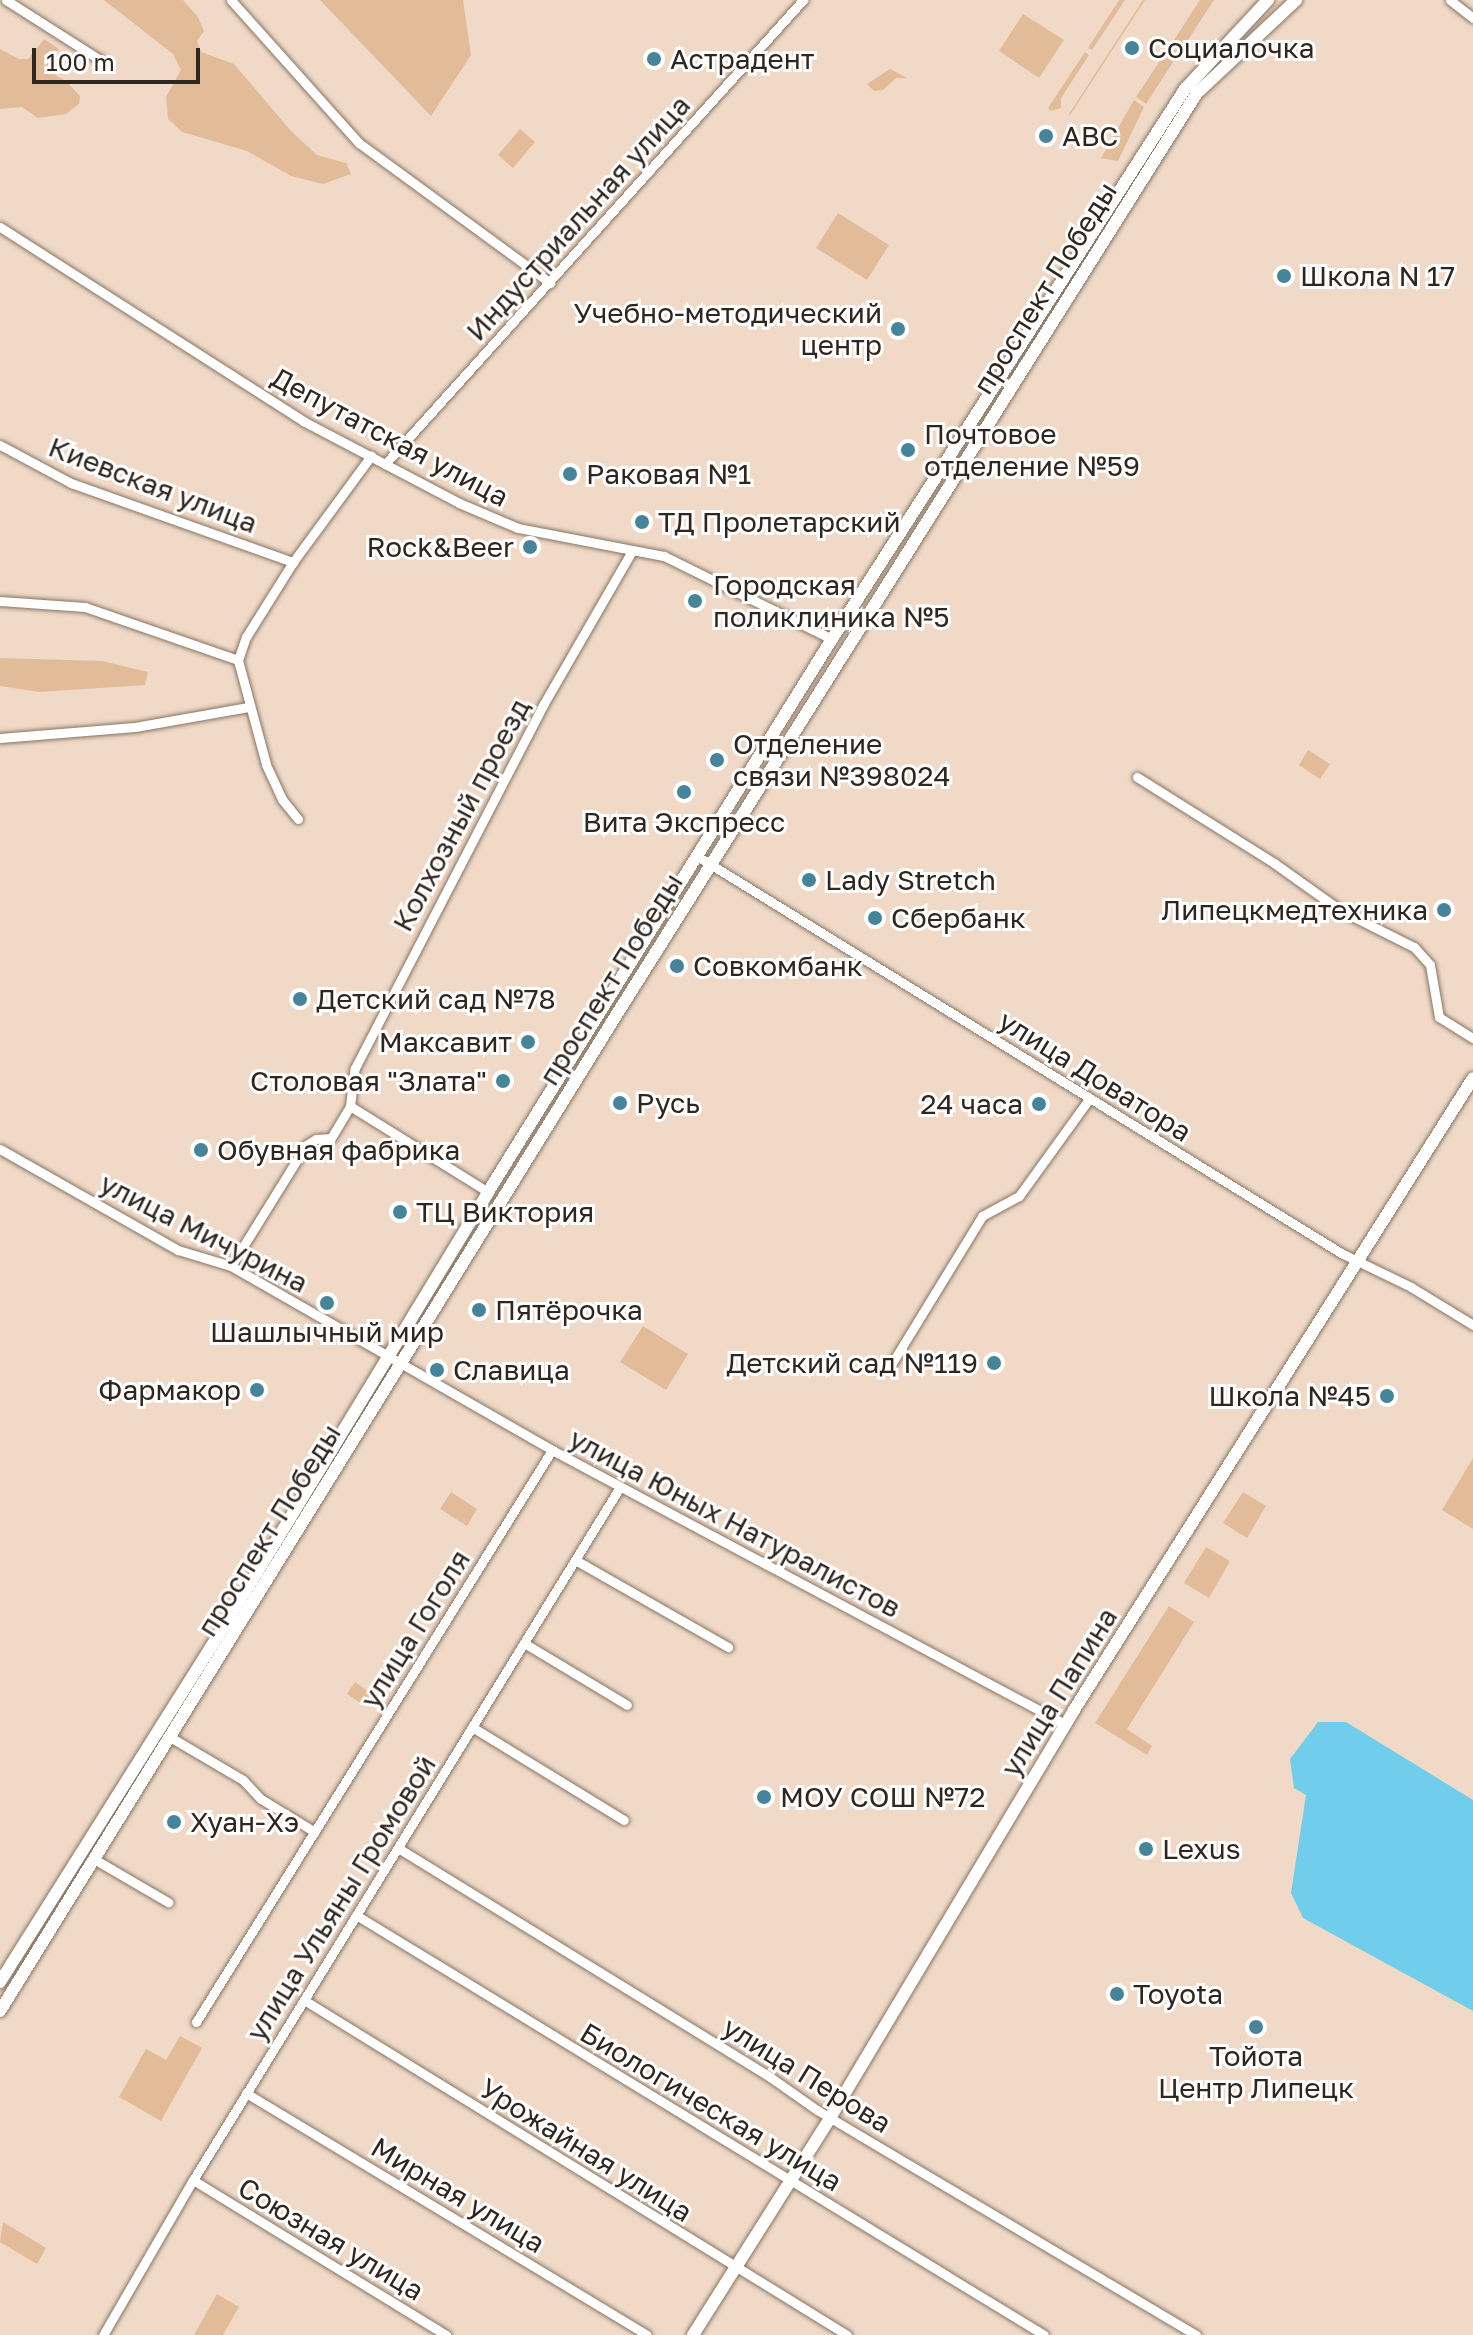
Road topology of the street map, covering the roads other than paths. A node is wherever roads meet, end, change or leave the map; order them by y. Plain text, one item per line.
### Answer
1 (6, 0) edge
2 (231, 0) edge
3 (803, 0) edge
4 (1268, 0) edge
5 (1296, 0) edge
6 (1450, 0) edge
7 (1473, 18) edge
8 (105, 63) dead end
9 (0, 227) edge
10 (550, 283) junction
11 (0, 445) edge
12 (371, 456) junction
13 (385, 464) junction
14 (632, 551) junction
15 (293, 562) junction
16 (0, 601) edge
17 (832, 639) junction
18 (238, 660) junction
19 (248, 707) junction
20 (0, 738) edge
21 (1137, 777) dead end
22 (298, 819) dead end
23 (697, 856) junction
24 (711, 865) junction
25 (1473, 1038) edge
26 (1473, 1078) edge
27 (1089, 1099) junction
28 (350, 1106) junction
29 (0, 1149) edge
30 (488, 1192) junction
31 (1356, 1262) junction
32 (231, 1266) junction
33 (1473, 1325) edge
34 (387, 1357) junction
35 (400, 1364) junction
36 (889, 1368) dead end
37 (552, 1450) junction
38 (620, 1487) junction
39 (577, 1561) junction
40 (524, 1643) junction
41 (728, 1647) dead end
42 (627, 1705) dead end
43 (1065, 1724) junction
44 (472, 1727) junction
45 (170, 1737) junction
46 (624, 1820) dead end
47 (315, 1832) junction
48 (398, 1848) junction
49 (94, 1859) junction
50 (168, 1902) dead end
51 (356, 1915) junction
52 (0, 1982) edge
53 (304, 2000) junction
54 (0, 2011) edge
55 (196, 2022) dead end
56 (246, 2093) junction
57 (830, 2118) junction
58 (193, 2180) junction
59 (790, 2181) junction
60 (734, 2267) junction
61 (103, 2335) edge
62 (446, 2335) edge
63 (647, 2335) edge
64 (693, 2335) edge
65 (847, 2335) edge
66 (1044, 2335) edge
67 (1196, 2335) edge

1 - 8 street
2 - 10 street
3 - 10 street, Индустриальная улица
4 - 17 main road, проспект Победы
5 - 24 main road, проспект Победы
6 - 7 street
9 - 12 street, Депутатская улица
10 - 13 street, Индустриальная улица
11 - 15 street, Киевская улица
12 - 13 street, Депутатская улица
12 - 15 street
13 - 14 street, Депутатская улица
14 - 17 street, Депутатская улица
14 - 28 street, Колхозный проезд
15 - 18 street
16 - 18 street
17 - 23 main road, проспект Победы
18 - 19 street
19 - 20 street
19 - 22 street
21 - 25 street
23 - 24 street, улица Доватора
23 - 30 main road, проспект Победы
24 - 27 street, улица Доватора
24 - 35 main road, проспект Победы
26 - 31 main road, улица Папина
27 - 31 street, улица Доватора
27 - 36 street
28 - 30 street
28 - 32 street, Колхозный проезд
29 - 32 street, улица Мичурина
30 - 34 main road, проспект Победы
31 - 33 street, улица Доватора
31 - 43 main road, улица Папина
32 - 34 street, улица Мичурина
34 - 35 street, улица Юных Натуралистов
34 - 52 main road, проспект Победы
35 - 37 street, улица Юных Натуралистов
35 - 45 main road, проспект Победы
37 - 38 street, улица Юных Натуралистов
37 - 47 street, улица Гоголя
38 - 39 street, улица Ульяны Громовой
38 - 43 street, улица Юных Натуралистов
39 - 40 street, улица Ульяны Громовой
39 - 41 street
40 - 42 street
40 - 44 street, улица Ульяны Громовой
43 - 57 main road, улица Папина
44 - 46 street
44 - 48 street, улица Ульяны Громовой
45 - 47 street
45 - 49 main road, проспект Победы
47 - 55 street, улица Гоголя
48 - 51 street, улица Ульяны Громовой
48 - 57 street, улица Перова
49 - 50 street
49 - 54 main road, проспект Победы
51 - 53 street, улица Ульяны Громовой
51 - 59 street, Биологическая улица
53 - 56 street, улица Ульяны Громовой
53 - 60 street, Урожайная улица
56 - 58 street, улица Ульяны Громовой
56 - 63 street, Мирная улица
57 - 59 main road, улица Папина
57 - 67 street, улица Перова
58 - 61 street, улица Ульяны Громовой
58 - 62 street, Союзная улица
59 - 60 main road, улица Папина
59 - 66 street, Биологическая улица
60 - 64 main road, улица Папина
60 - 65 street, Урожайная улица

